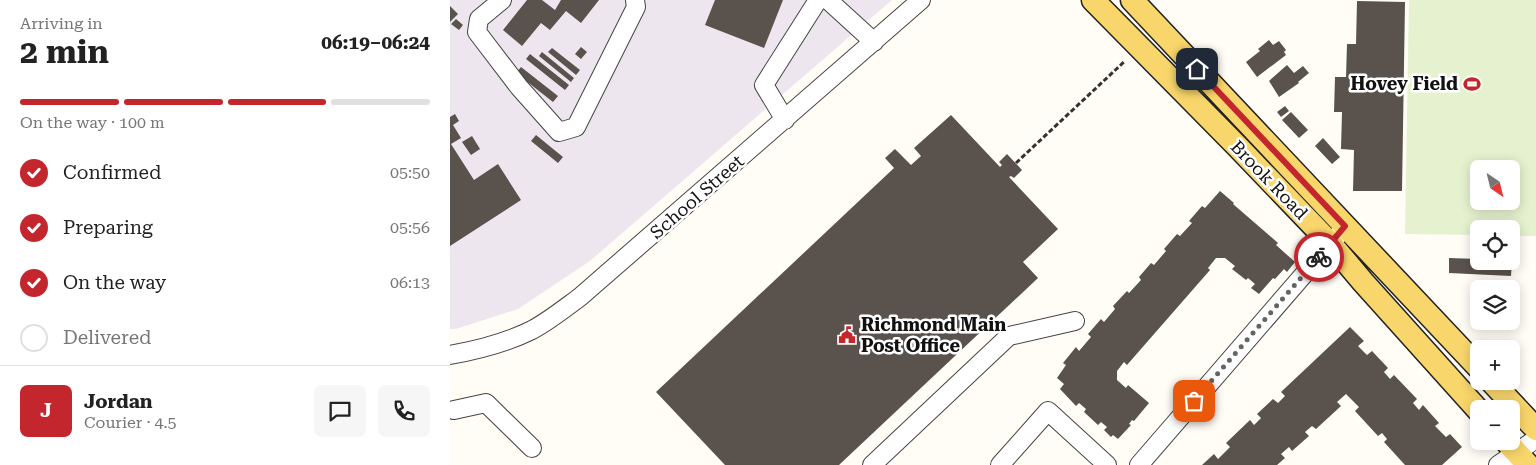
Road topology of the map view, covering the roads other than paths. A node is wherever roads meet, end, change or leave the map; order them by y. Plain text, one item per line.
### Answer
1 (502, 0) edge
2 (635, 0) edge
3 (818, 0) edge
4 (828, 0) edge
5 (921, 0) edge
6 (1093, 0) edge
7 (1132, 0) edge
8 (874, 42) junction
9 (785, 120) junction
10 (1345, 226) junction
11 (1331, 244) junction
12 (1075, 321) dead end
13 (450, 355) edge
14 (1470, 358) edge
15 (1499, 390) edge
16 (1470, 401) edge
17 (454, 410) dead end
18 (1536, 429) edge
19 (1536, 439) edge
20 (532, 448) dead end
21 (1517, 453) edge
22 (872, 465) edge
23 (1000, 465) edge
24 (1107, 465) edge
25 (1139, 465) edge
26 (1498, 465) edge

1 - 2 street
3 - 9 street
4 - 8 street
5 - 8 street, School Street
6 - 11 main road, Brook Road
7 - 10 main road, Brook Road
8 - 9 street, School Street
9 - 13 street, School Street
10 - 11 street
10 - 14 main road, Brook Road
11 - 16 main road, Brook Road
11 - 25 street
12 - 22 street
15 - 18 main road
17 - 20 street
19 - 21 street
21 - 26 street
23 - 24 street

